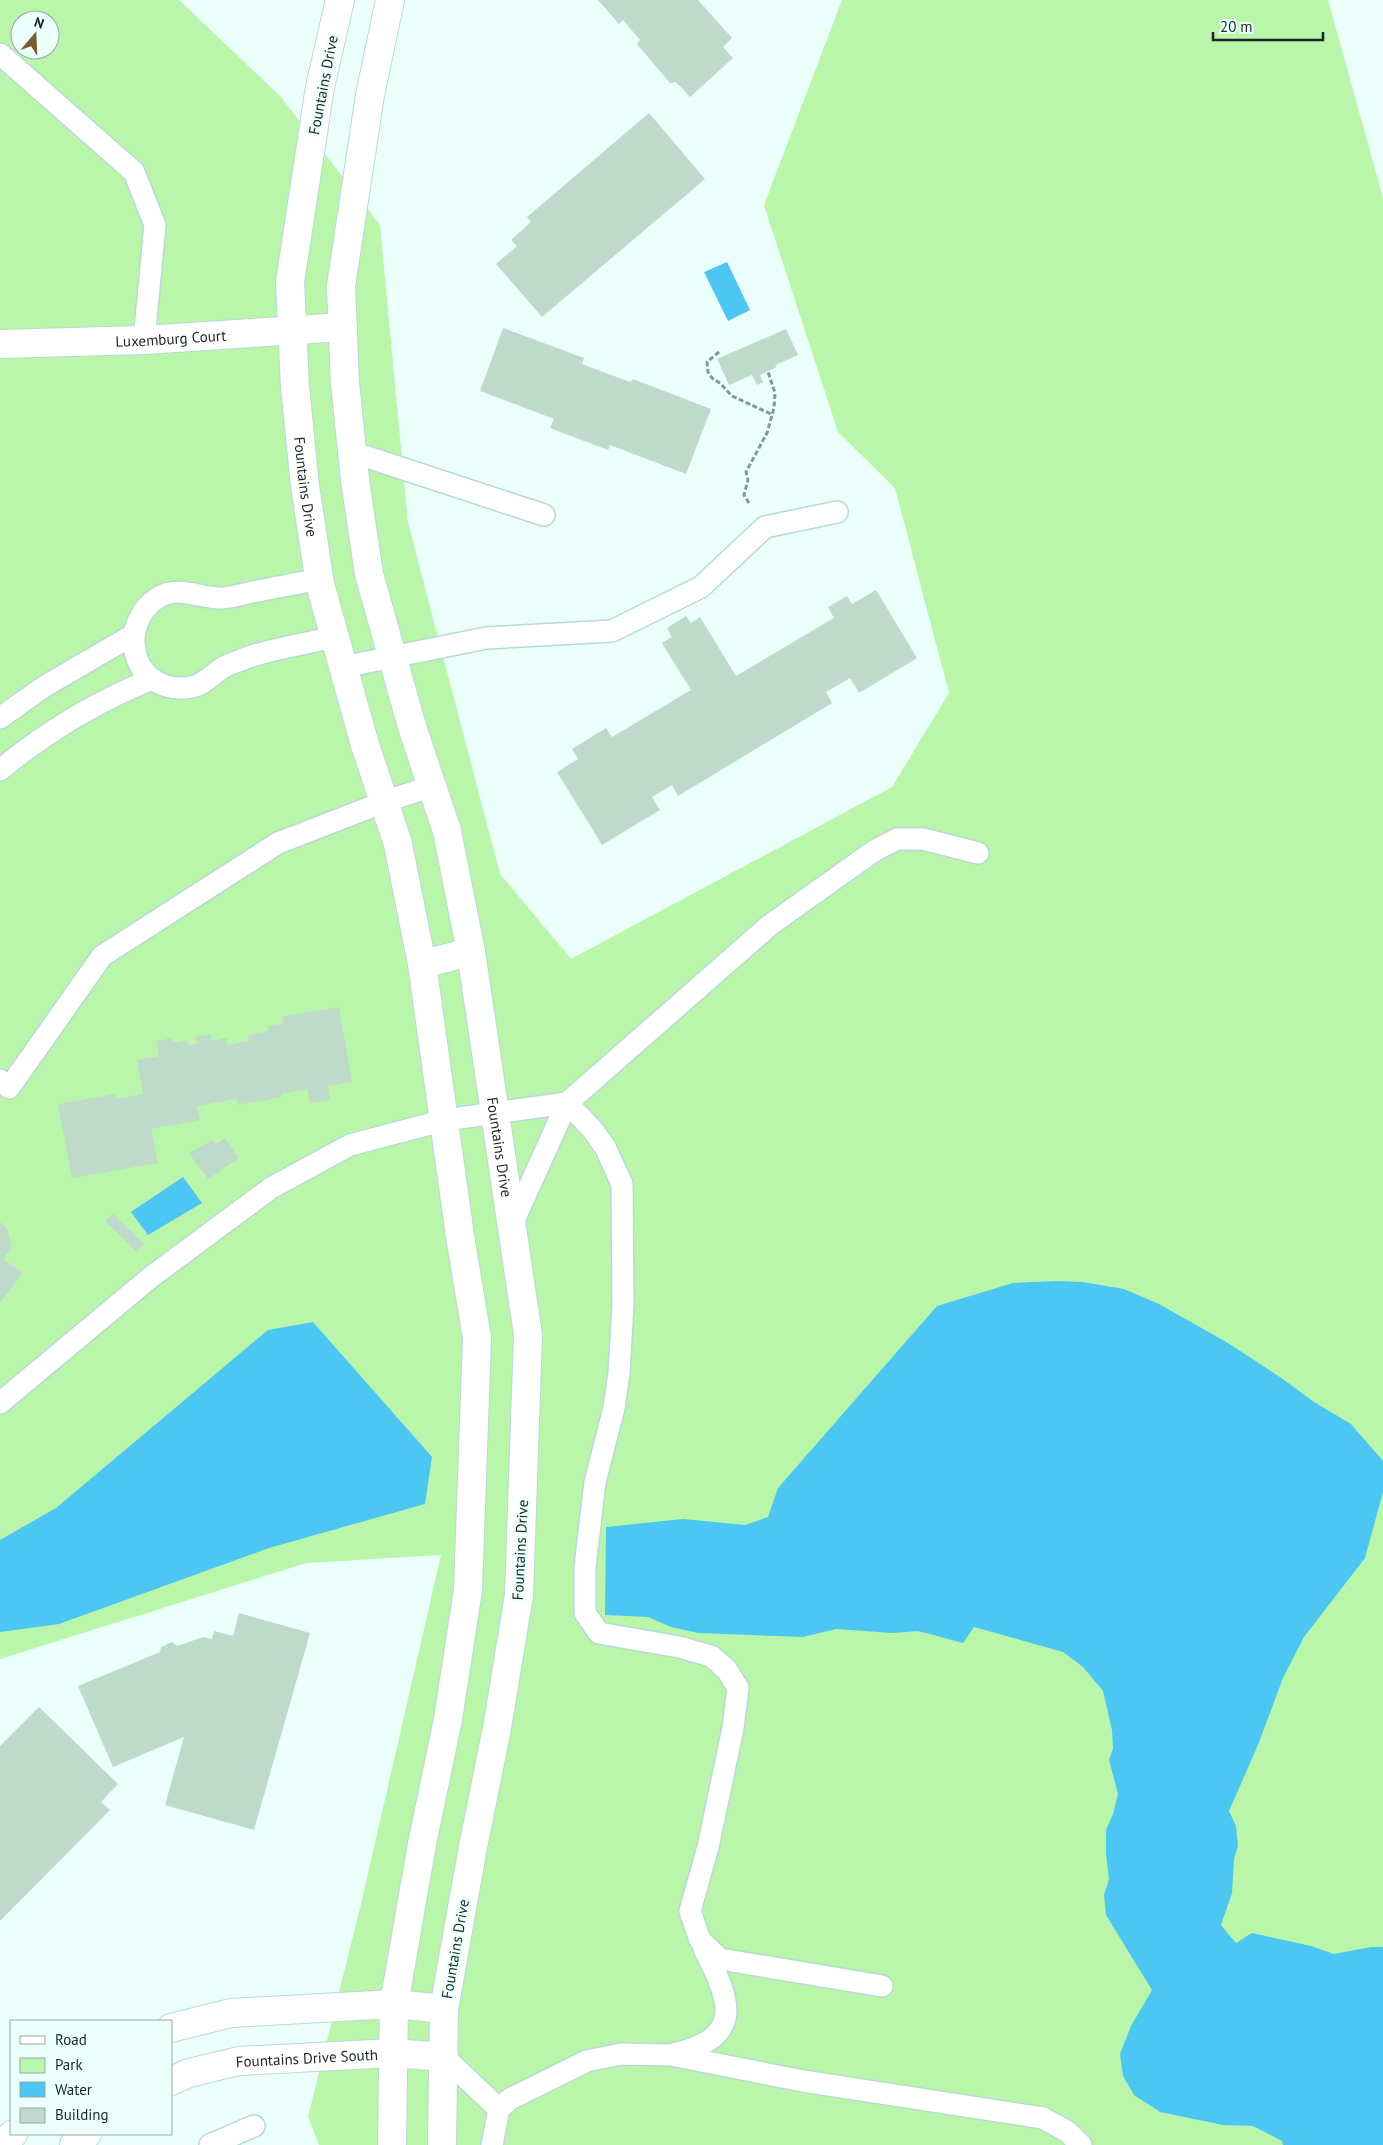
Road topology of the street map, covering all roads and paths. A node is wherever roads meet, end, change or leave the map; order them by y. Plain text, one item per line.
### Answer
1 (340, 0) edge
2 (390, 0) edge
3 (0, 54) edge
4 (343, 327) junction
5 (292, 329) junction
6 (144, 340) junction
7 (0, 344) edge
8 (718, 352) dead end
9 (768, 372) dead end
10 (771, 414) junction
11 (352, 452) junction
12 (837, 512) dead end
13 (544, 514) dead end
14 (765, 527) junction
15 (319, 579) junction
16 (133, 635) junction
17 (334, 637) junction
18 (392, 657) junction
19 (343, 667) junction
20 (152, 679) junction
21 (0, 718) edge
22 (0, 770) edge
23 (432, 786) junction
24 (384, 802) junction
25 (978, 853) dead end
26 (471, 952) junction
27 (422, 964) junction
28 (0, 1080) edge
29 (567, 1103) junction
30 (494, 1112) junction
31 (445, 1120) junction
32 (510, 1228) junction
33 (0, 1402) edge
34 (700, 1940) junction
35 (882, 1986) dead end
36 (394, 2004) junction
37 (444, 2009) junction
38 (172, 2028) edge
39 (393, 2053) junction
40 (672, 2055) junction
41 (444, 2057) junction
42 (172, 2080) edge
43 (499, 2109) junction
44 (254, 2126) dead end
45 (12, 2135) edge
46 (86, 2135) edge
47 (0, 2145) edge
48 (74, 2145) edge
49 (210, 2145) edge
50 (392, 2145) edge
51 (442, 2145) edge
52 (492, 2145) edge
53 (1080, 2145) edge

1 - 5 street, Fountains Drive
2 - 4 street, Fountains Drive
3 - 6 lane
4 - 5 street, Luxemburg Court
4 - 11 street, Fountains Drive
5 - 6 street, Luxemburg Court
5 - 15 street, Fountains Drive
6 - 7 street, Luxemburg Court
8 - 10 path
9 - 10 path
10 - 14 path
11 - 13 lane
11 - 18 street, Fountains Drive
12 - 14 lane
14 - 18 lane
15 - 16 lane
15 - 17 street, Fountains Drive
16 - 20 lane
16 - 21 lane
17 - 19 street, Fountains Drive
17 - 20 lane
18 - 19 lane
18 - 23 street, Fountains Drive
19 - 24 street, Fountains Drive
20 - 22 lane
23 - 24 lane
23 - 26 street, Fountains Drive
24 - 27 street, Fountains Drive
24 - 28 lane
25 - 29 lane
26 - 27 street
26 - 30 street, Fountains Drive
27 - 31 street, Fountains Drive
29 - 30 lane
29 - 32 lane
29 - 34 lane
30 - 31 lane
30 - 32 street, Fountains Drive
31 - 33 lane
31 - 36 street, Fountains Drive
32 - 37 street, Fountains Drive
34 - 35 lane
34 - 40 lane
36 - 37 street
36 - 38 street
36 - 39 street, Fountains Drive
37 - 41 street, Fountains Drive
39 - 41 street, Fountains Drive South
39 - 42 street, Fountains Drive South
39 - 50 street, Fountains Drive
40 - 43 lane
40 - 53 lane
41 - 43 lane
41 - 51 street, Fountains Drive
43 - 52 lane
44 - 49 lane
45 - 47 street
46 - 48 street

